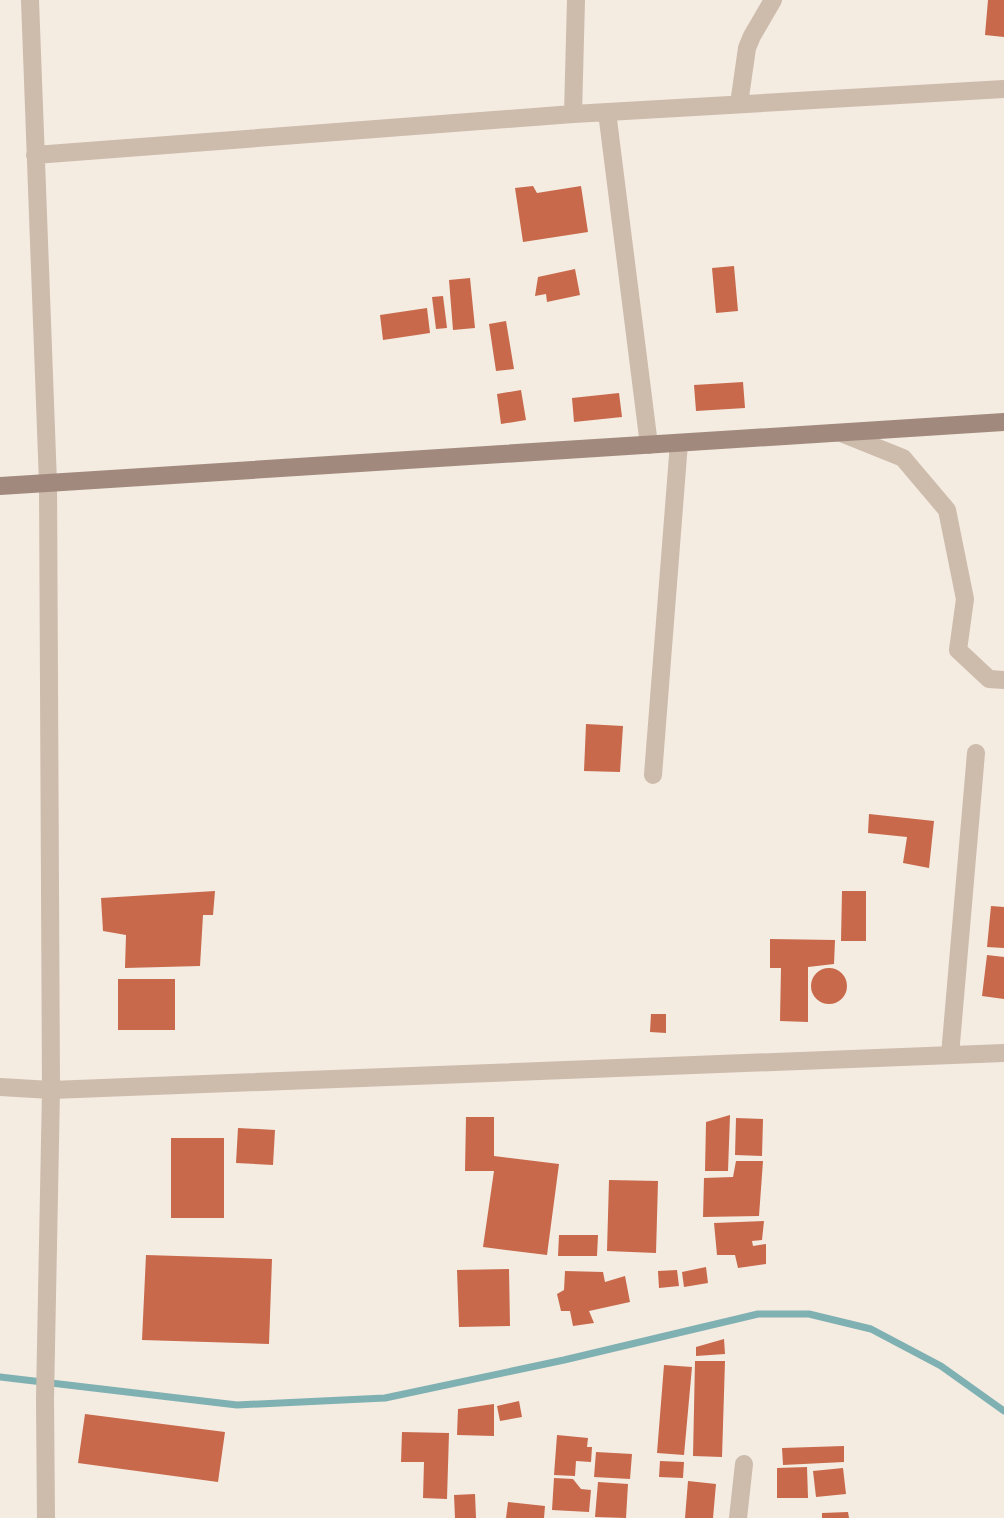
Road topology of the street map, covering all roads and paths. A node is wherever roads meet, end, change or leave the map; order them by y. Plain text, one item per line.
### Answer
1 (30, 0) edge
2 (576, 0) edge
3 (773, 0) edge
4 (1004, 89) edge
5 (739, 104) junction
6 (607, 112) junction
7 (572, 114) junction
8 (35, 155) junction
9 (1004, 422) edge
10 (841, 433) junction
11 (679, 443) junction
12 (649, 445) junction
13 (48, 483) junction
14 (0, 486) edge
15 (1004, 680) edge
16 (976, 753) dead end
17 (653, 775) dead end
18 (1004, 1053) edge
19 (950, 1055) junction
20 (0, 1087) edge
21 (51, 1090) junction
22 (744, 1464) dead end
23 (46, 1518) edge
24 (738, 1518) edge

1 - 8 street
2 - 7 street
3 - 5 street
4 - 5 street
5 - 6 street
6 - 7 street
6 - 12 street
7 - 8 street
8 - 13 street
9 - 10 street
10 - 11 street
10 - 15 street
11 - 12 street
11 - 17 street
12 - 13 street
13 - 14 street
13 - 21 street
16 - 19 street
18 - 19 street
19 - 21 street
20 - 21 street
21 - 23 street
22 - 24 street

